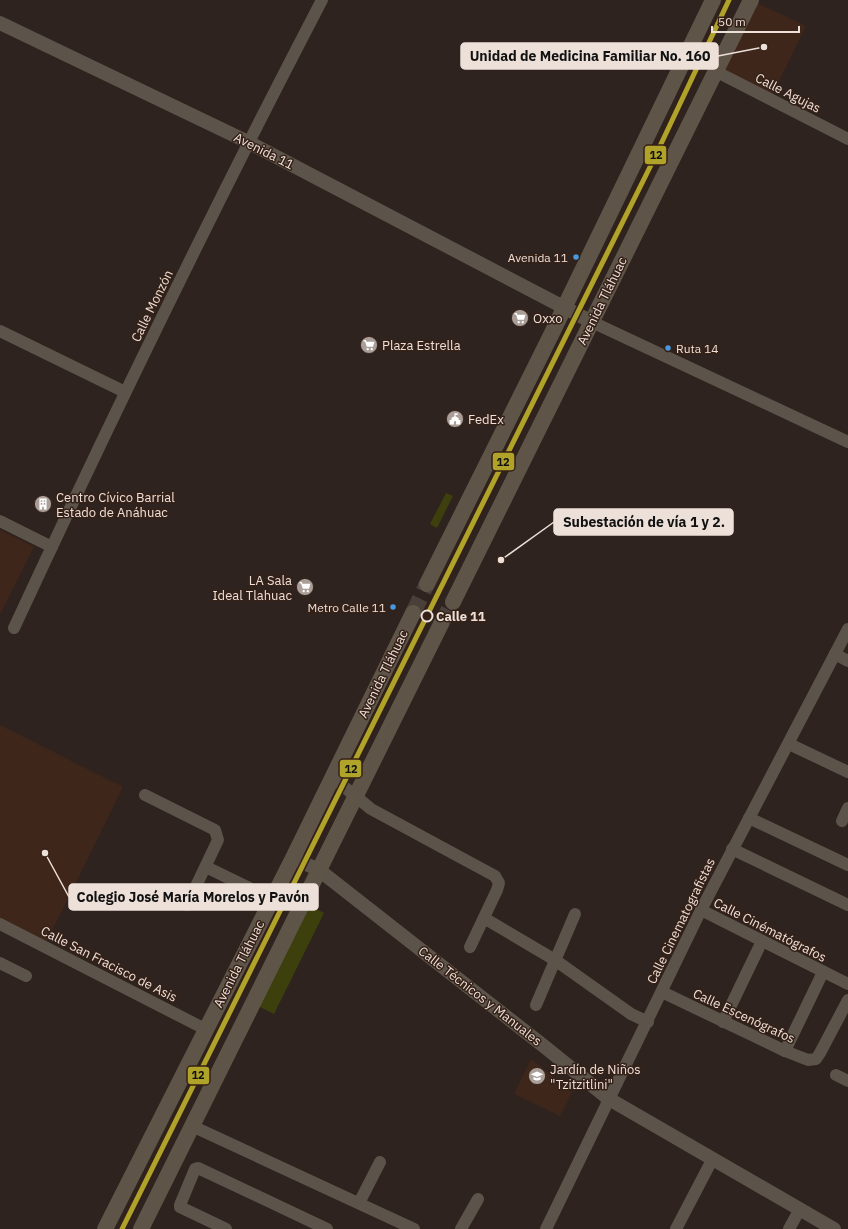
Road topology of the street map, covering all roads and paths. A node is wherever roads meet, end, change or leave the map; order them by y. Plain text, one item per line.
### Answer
1 (322, 0) edge
2 (713, 0) edge
3 (751, 0) edge
4 (0, 23) edge
5 (715, 71) junction
6 (848, 139) edge
7 (248, 142) junction
8 (564, 308) junction
9 (592, 322) junction
10 (0, 331) edge
11 (125, 392) junction
12 (848, 442) edge
13 (0, 521) edge
14 (52, 547) junction
15 (427, 584) tunnel mouth
16 (453, 602) tunnel mouth
17 (413, 613) tunnel mouth
18 (442, 624) tunnel mouth
19 (14, 628) dead end
20 (848, 630) edge
21 (835, 654) junction
22 (848, 661) edge
23 (789, 744) junction
24 (848, 772) edge
25 (332, 777) junction
26 (146, 795) dead end
27 (356, 797) junction
28 (848, 808) edge
29 (749, 818) junction
30 (842, 821) dead end
31 (732, 850) junction
32 (293, 858) junction
33 (848, 865) edge
34 (206, 867) junction
35 (320, 870) junction
36 (272, 899) junction
37 (187, 905) dead end
38 (848, 905) edge
39 (701, 910) junction
40 (575, 914) dead end
41 (484, 918) junction
42 (0, 924) edge
43 (762, 941) junction
44 (470, 947) dead end
45 (555, 960) junction
46 (0, 963) edge
47 (823, 972) junction
48 (26, 976) dead end
49 (848, 984) edge
50 (662, 992) junction
51 (848, 1000) edge
52 (536, 1005) dead end
53 (648, 1022) junction
54 (723, 1022) junction
55 (205, 1029) junction
56 (785, 1051) junction
57 (836, 1075) dead end
58 (848, 1081) edge
59 (609, 1099) junction
60 (192, 1126) junction
61 (712, 1160) junction
62 (380, 1162) dead end
63 (478, 1199) dead end
64 (359, 1203) junction
65 (800, 1209) junction
66 (105, 1229) edge
67 (141, 1229) edge
68 (226, 1229) edge
69 (327, 1229) edge
70 (414, 1229) edge
71 (461, 1229) edge
72 (546, 1229) edge
73 (676, 1229) edge
74 (789, 1229) edge
75 (834, 1229) edge

1 - 7 street, Calle Monzón
2 - 8 main road
3 - 5 main road, Avenida Tláhuac
4 - 7 street, Avenida 11
5 - 6 street, Calle Agujas
5 - 9 main road, Avenida Tláhuac
7 - 8 street, Avenida 11
7 - 11 street, Calle Monzón
8 - 9 street, Avenida 11
8 - 15 main road
9 - 12 street, Avenida 11
9 - 16 main road, Avenida Tláhuac
10 - 11 street
11 - 14 street, Calle Monzón
13 - 14 street
14 - 19 street, Calle Monzón
17 - 25 main road, Avenida Tláhuac
18 - 27 main road
20 - 21 street, Calle Cinematografistas
21 - 22 street
21 - 23 street, Calle Cinematografistas
23 - 24 street
23 - 29 street, Calle Cinematografistas
25 - 27 street
25 - 32 main road, Avenida Tláhuac
26 - 34 street
27 - 35 main road
27 - 41 street
28 - 30 street
29 - 31 street, Calle Cinematografistas
29 - 33 street
31 - 38 street
31 - 39 street, Calle Cinematografistas
32 - 35 street, Calle Técnicos y Manuales
32 - 36 main road, Avenida Tláhuac
34 - 36 street
34 - 37 street
35 - 59 street, Calle Técnicos y Manuales
35 - 60 main road
36 - 55 main road, Avenida Tláhuac
39 - 43 street, Calle Cinématógrafos
39 - 50 street, Calle Cinematografistas
40 - 45 street
41 - 44 street
41 - 45 street
42 - 55 street, Calle San Fracisco de Asis
43 - 47 street, Calle Cinématógrafos
43 - 54 street
45 - 52 street
45 - 53 street
46 - 48 street
47 - 49 street, Calle Cinématógrafos
47 - 56 street
50 - 53 street, Calle Cinematografistas
50 - 54 street, Calle Escenógrafos
51 - 56 street, Calle Escenógrafos
53 - 59 street, Calle Cinematografistas
54 - 56 street, Calle Escenógrafos
55 - 66 main road, Avenida Tláhuac
57 - 58 street
59 - 61 street, Calle Técnicos y Manuales
59 - 72 street, Calle Cinematografistas
60 - 64 street
60 - 67 main road
61 - 65 street, Calle Técnicos y Manuales
61 - 73 street
62 - 64 street
63 - 71 street
64 - 70 street
65 - 74 street
65 - 75 street, Calle Técnicos y Manuales
68 - 69 street

